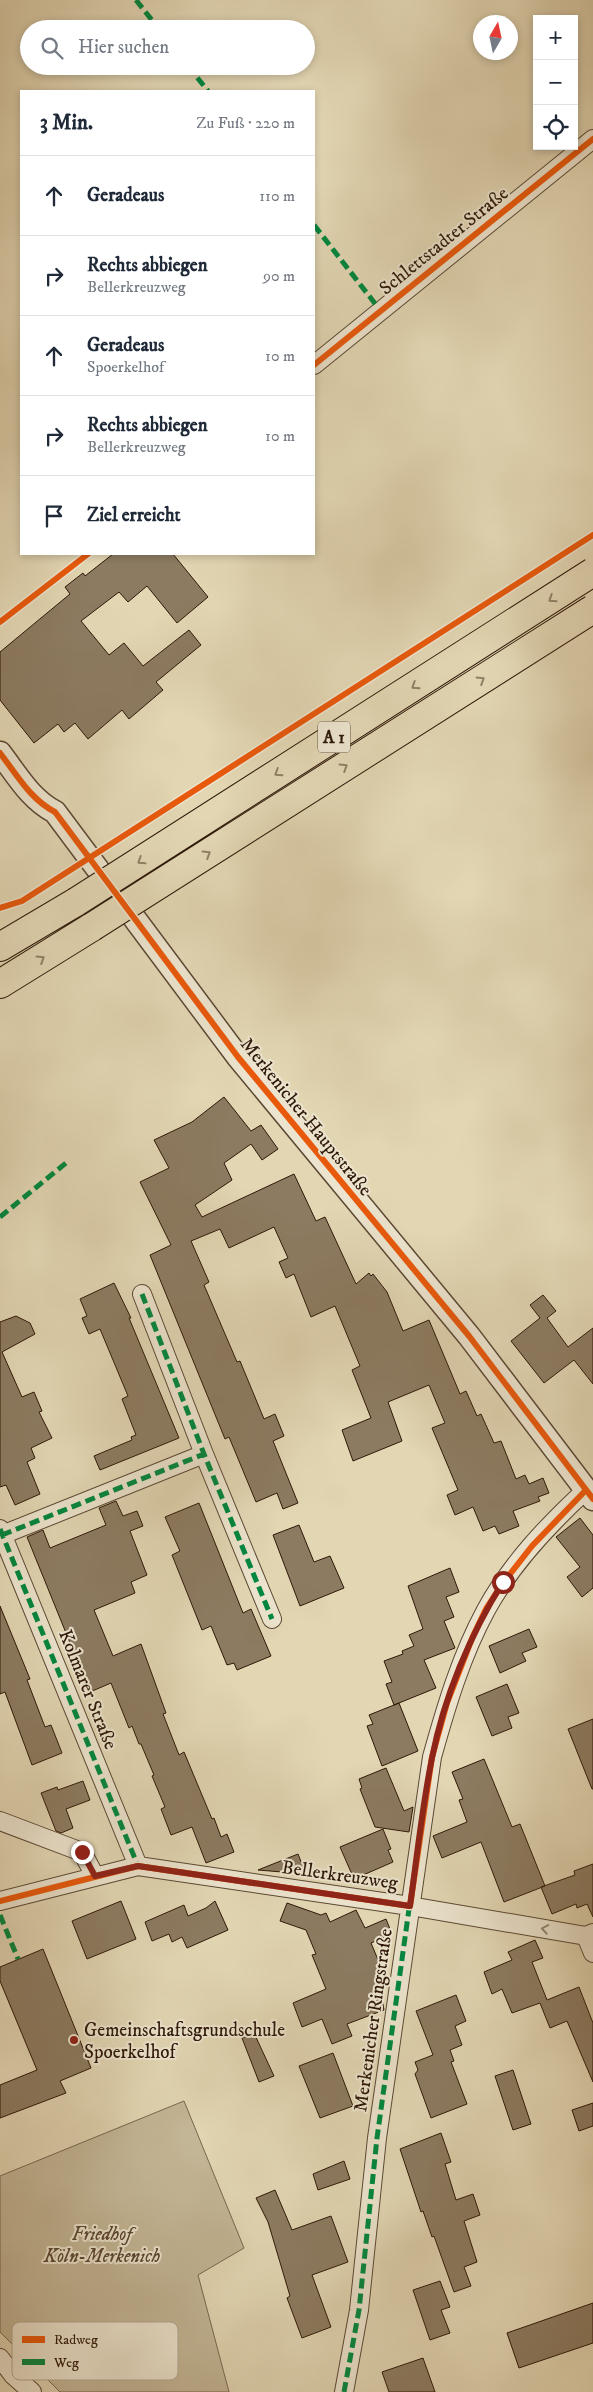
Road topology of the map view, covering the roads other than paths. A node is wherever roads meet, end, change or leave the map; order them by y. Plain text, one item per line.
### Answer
1 (593, 139) edge
2 (315, 364) edge
3 (593, 572) edge
4 (593, 609) edge
5 (0, 753) edge
6 (0, 947) edge
7 (0, 984) edge
8 (142, 1294) dead end
9 (204, 1454) junction
10 (589, 1494) edge
11 (1, 1532) edge
12 (272, 1619) dead end
13 (0, 1821) edge
14 (138, 1866) junction
15 (95, 1876) junction
16 (0, 1900) edge
17 (410, 1906) junction
18 (590, 1935) edge
19 (593, 1953) edge
20 (0, 2358) edge
21 (12, 2374) edge
22 (19, 2380) edge
23 (32, 2392) edge
24 (344, 2392) edge

1 - 2 street, Schlettstadter Straße
3 -> 6 highway, A 1, bridge
7 -> 4 highway, A 1, bridge
5 - 10 street, Merkenicher Hauptstraße
8 - 9 street
9 - 11 street
9 - 12 street
10 - 17 street, Merkenicher Ringstraße
11 - 14 street, Kolmarer Straße
13 - 15 street
14 - 15 street
14 - 17 street, Bellerkreuzweg
15 - 16 street
18 -> 17 street, Bellerkreuzweg
17 - 24 street, Merkenicher Ringstraße
18 - 19 street
20 - 21 street
22 - 23 street

